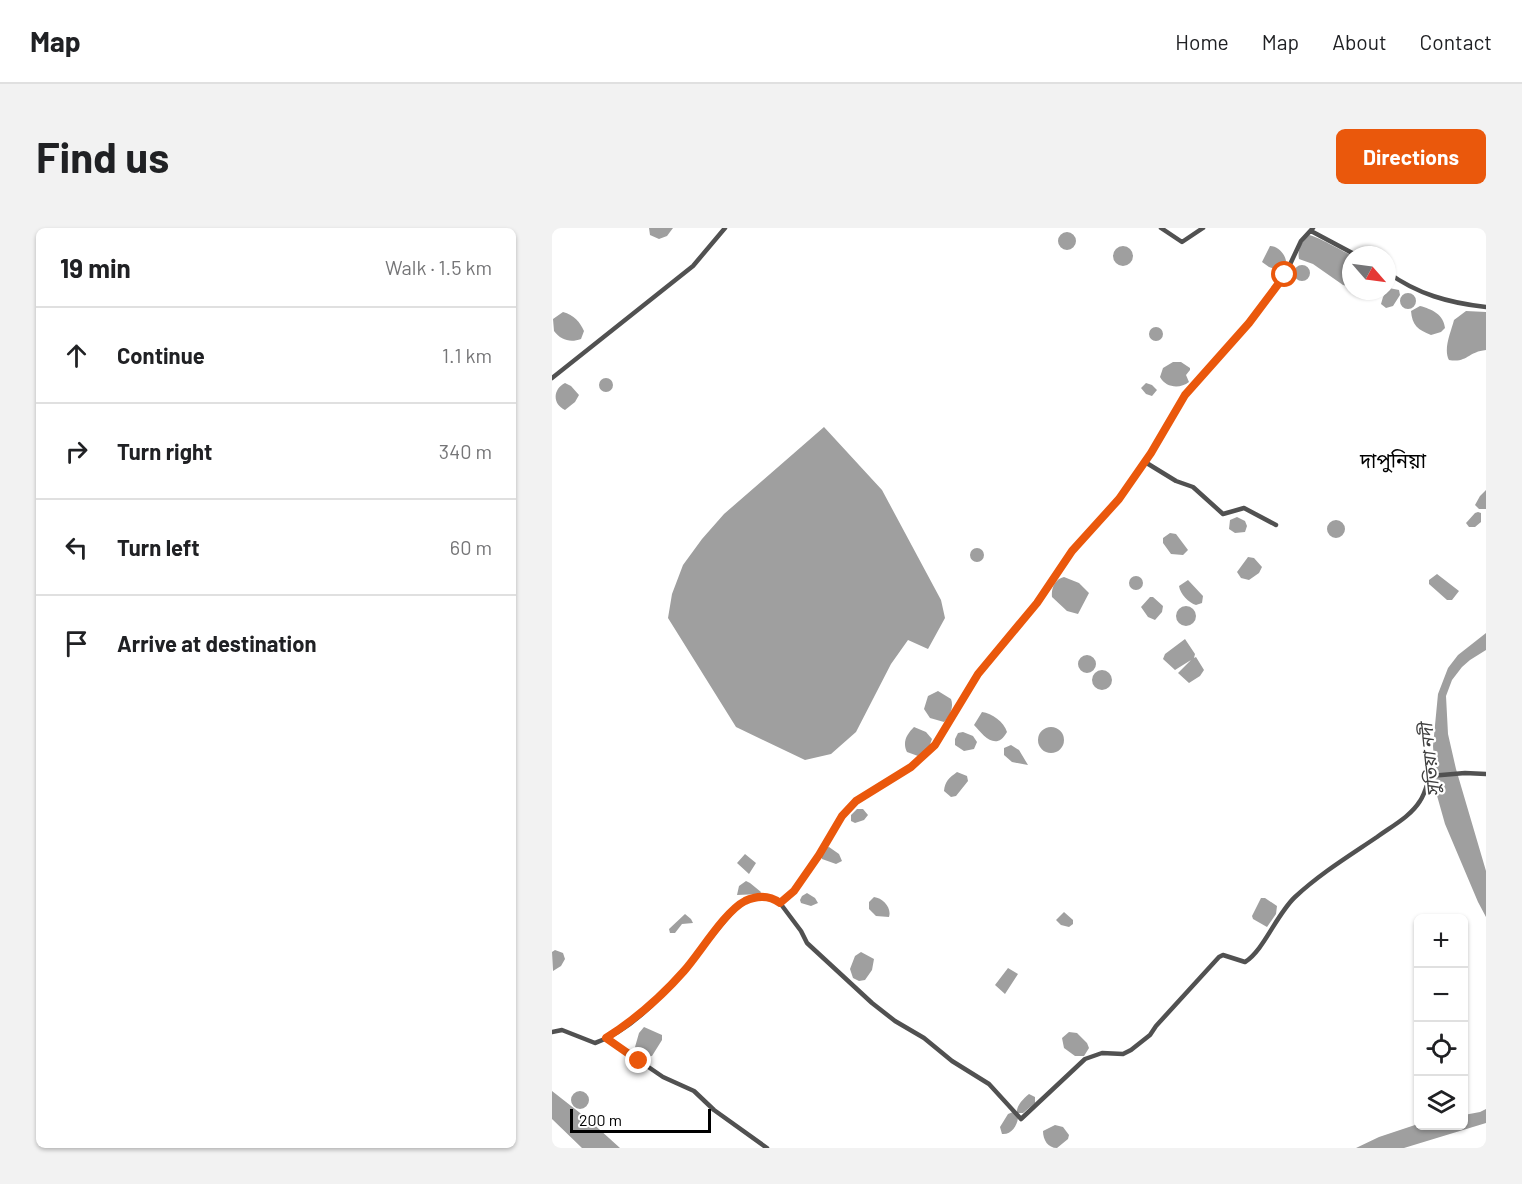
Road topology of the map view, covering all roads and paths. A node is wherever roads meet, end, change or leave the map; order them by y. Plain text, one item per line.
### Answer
1 (725, 228) edge
2 (1161, 228) edge
3 (1203, 228) edge
4 (1312, 229) edge
5 (1342, 247) edge
6 (1396, 278) edge
7 (1486, 307) edge
8 (552, 378) edge
9 (1145, 462) junction
10 (1276, 525) dead end
11 (1486, 774) edge
12 (780, 903) junction
13 (552, 1032) edge
14 (606, 1038) junction
15 (768, 1148) edge

1 - 8 street
2 - 3 street
4 - 5 street
4 - 9 street
6 - 7 street
9 - 10 street
9 - 12 street
11 - 12 street
12 - 14 street
13 - 14 street
14 - 15 street

